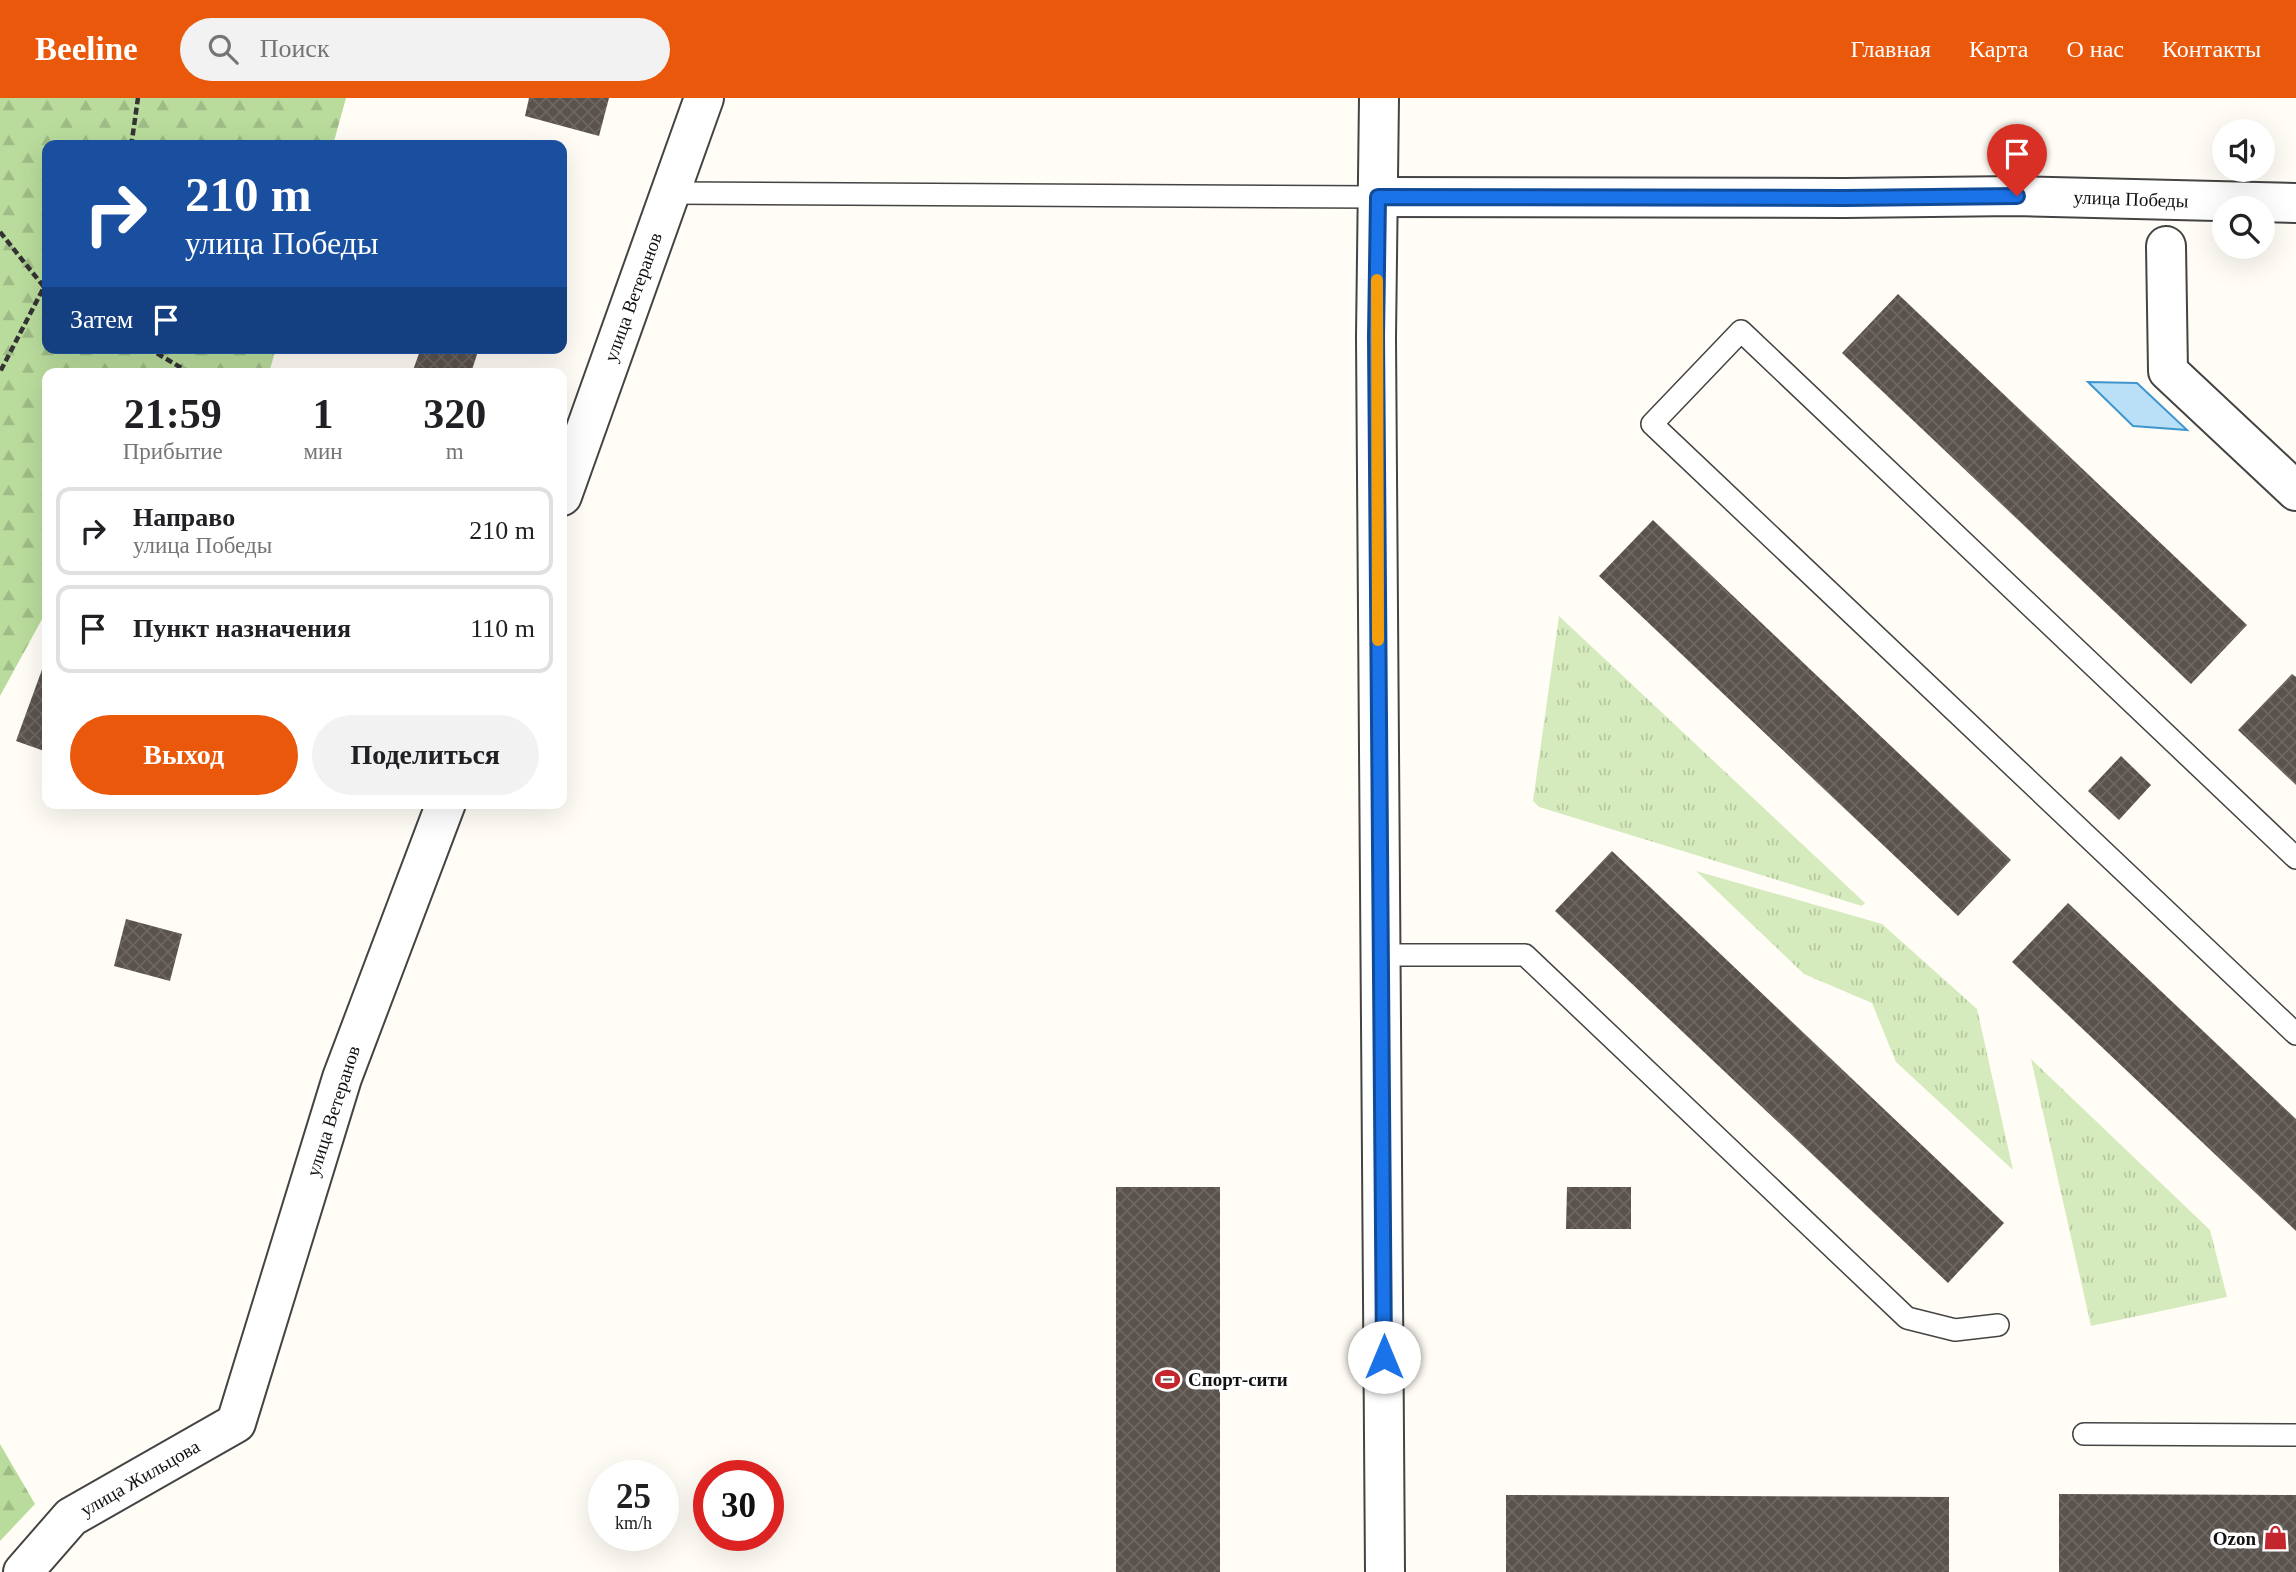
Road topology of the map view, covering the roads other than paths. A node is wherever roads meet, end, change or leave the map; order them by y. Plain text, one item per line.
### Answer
1 (704, 98) edge
2 (1379, 98) edge
3 (670, 193) junction
4 (1378, 197) junction
5 (2296, 203) edge
6 (2166, 246) dead end
7 (567, 482) edge
8 (2296, 491) edge
9 (444, 809) edge
10 (2296, 858) edge
11 (1381, 955) junction
12 (2296, 1034) edge
13 (1998, 1325) dead end
14 (236, 1423) joint
15 (2084, 1434) dead end
16 (2296, 1435) edge
17 (23, 1572) edge
18 (1385, 1572) edge

1 - 3 street, улица Ветеранов
2 - 4 street
3 - 4 lane
3 - 7 street, улица Ветеранов
4 - 5 street, улица Победы
4 - 11 street
6 - 8 street
9 - 14 street, улица Ветеранов
10 - 12 lane
11 - 13 lane
11 - 18 street
14 - 17 street, улица Жильцова
15 - 16 lane

